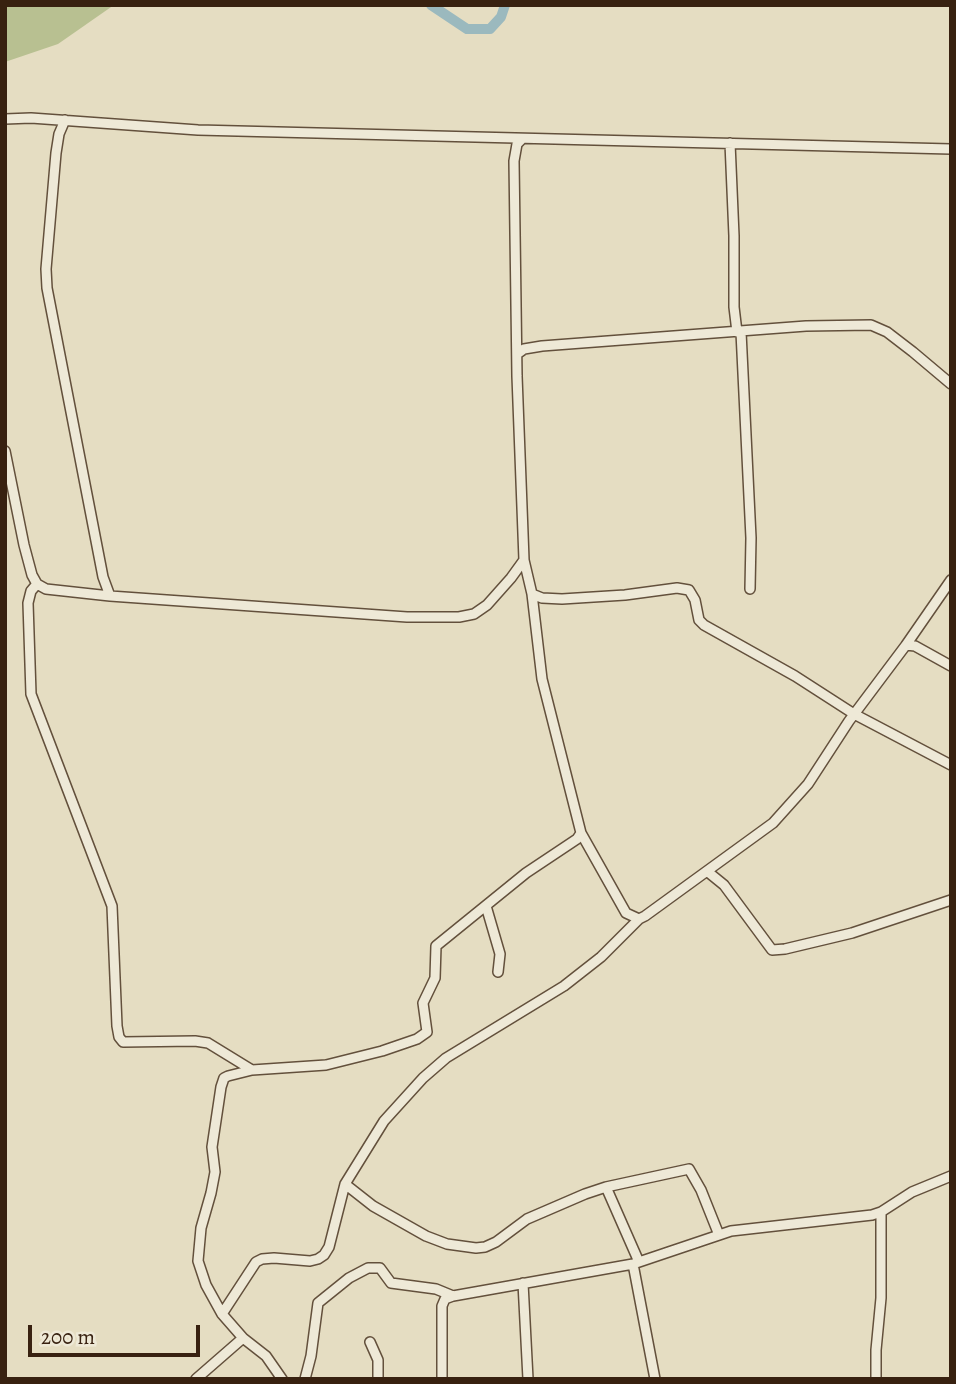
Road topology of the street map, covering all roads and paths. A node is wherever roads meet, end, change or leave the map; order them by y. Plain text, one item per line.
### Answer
1 (5, 119) edge
2 (65, 120) junction
3 (522, 139) junction
4 (730, 143) junction
5 (951, 149) edge
6 (739, 332) junction
7 (517, 354) junction
8 (951, 384) edge
9 (5, 451) edge
10 (524, 560) junction
11 (951, 580) edge
12 (37, 584) junction
13 (750, 589) dead end
14 (532, 594) junction
15 (110, 596) junction
16 (906, 645) junction
17 (951, 666) edge
18 (854, 714) junction
19 (951, 765) edge
20 (581, 833) junction
21 (708, 872) junction
22 (951, 900) edge
23 (486, 906) junction
24 (639, 919) junction
25 (498, 972) dead end
26 (251, 1070) junction
27 (951, 1176) edge
28 (345, 1184) junction
29 (606, 1187) junction
30 (881, 1212) junction
31 (719, 1235) junction
32 (636, 1263) junction
33 (523, 1283) junction
34 (453, 1296) junction
35 (222, 1314) junction
36 (243, 1338) junction
37 (370, 1342) dead end
38 (196, 1379) edge
39 (282, 1379) edge
40 (305, 1379) edge
41 (378, 1379) edge
42 (442, 1379) edge
43 (528, 1379) edge
44 (655, 1379) edge
45 (876, 1379) edge

1 - 2 street
2 - 3 street
2 - 15 street
3 - 4 street
3 - 7 street
4 - 5 street
4 - 6 street
6 - 7 street
6 - 8 street
6 - 13 street
7 - 10 street
9 - 12 street
10 - 14 street
10 - 15 street
11 - 16 street
12 - 15 street
12 - 26 street
14 - 18 street
14 - 20 street
16 - 17 street
16 - 18 street
18 - 19 street
18 - 21 street
20 - 23 street
20 - 24 street
21 - 22 street
21 - 24 street
23 - 25 street
23 - 26 street
24 - 28 street
26 - 35 street
27 - 30 street
28 - 29 street
28 - 35 street
29 - 31 street
29 - 32 street
30 - 31 street
30 - 45 street
31 - 32 street
32 - 33 street
32 - 44 street
33 - 34 street
33 - 43 street
34 - 40 street
34 - 42 street
35 - 36 street
36 - 38 street
36 - 39 street
37 - 41 street

